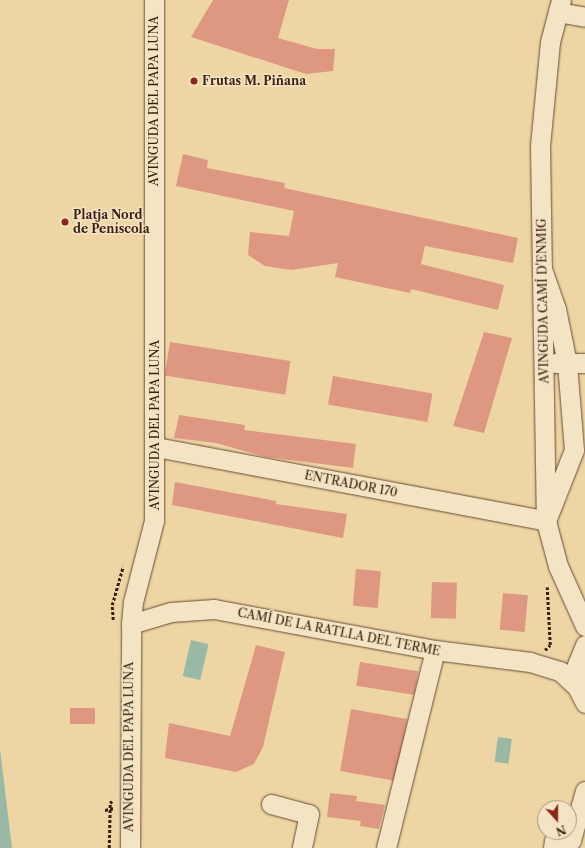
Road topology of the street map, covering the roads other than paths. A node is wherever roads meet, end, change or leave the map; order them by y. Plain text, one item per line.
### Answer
1 (154, 0) edge
2 (560, 6) edge
3 (585, 17) edge
4 (542, 269) junction
5 (544, 363) junction
6 (576, 363) edge
7 (156, 446) junction
8 (546, 521) junction
9 (580, 603) edge
10 (131, 624) junction
11 (585, 626) edge
12 (435, 650) junction
13 (582, 650) edge
14 (549, 666) junction
15 (577, 687) junction
16 (585, 703) edge
17 (585, 791) edge
18 (271, 804) dead end
19 (133, 847) edge
20 (302, 848) edge
21 (386, 848) edge
22 (553, 848) edge

1 - 7 street, AVINGUDA DEL PAPA LUNA
2 - 3 street
2 - 4 street, AVINGUDA CAMÍ D'ENMIG
4 - 5 street, AVINGUDA CAMÍ D'ENMIG
4 - 6 street
5 - 6 street
5 - 8 street, AVINGUDA CAMÍ D'ENMIG
6 - 8 street
7 - 8 street, ENTRADOR 170
7 - 10 street, AVINGUDA DEL PAPA LUNA
8 - 9 street, AVINGUDA CAMÍ D'ENMIG
9 - 11 street, AVINGUDA CAMÍ D'ENMIG
10 - 12 street, CAMÍ DE LA RATLLA DEL TERME
10 - 19 street, AVINGUDA DEL PAPA LUNA
12 - 14 street, CAMÍ DE LA RATLLA DEL TERME
12 - 21 street
13 - 14 street, CAMÍ DE LA RATLLA DEL TERME
13 - 15 street
14 - 15 street, CAMÍ DE LA RATLLA DEL TERME
15 - 16 street
17 - 22 street
18 - 20 street

